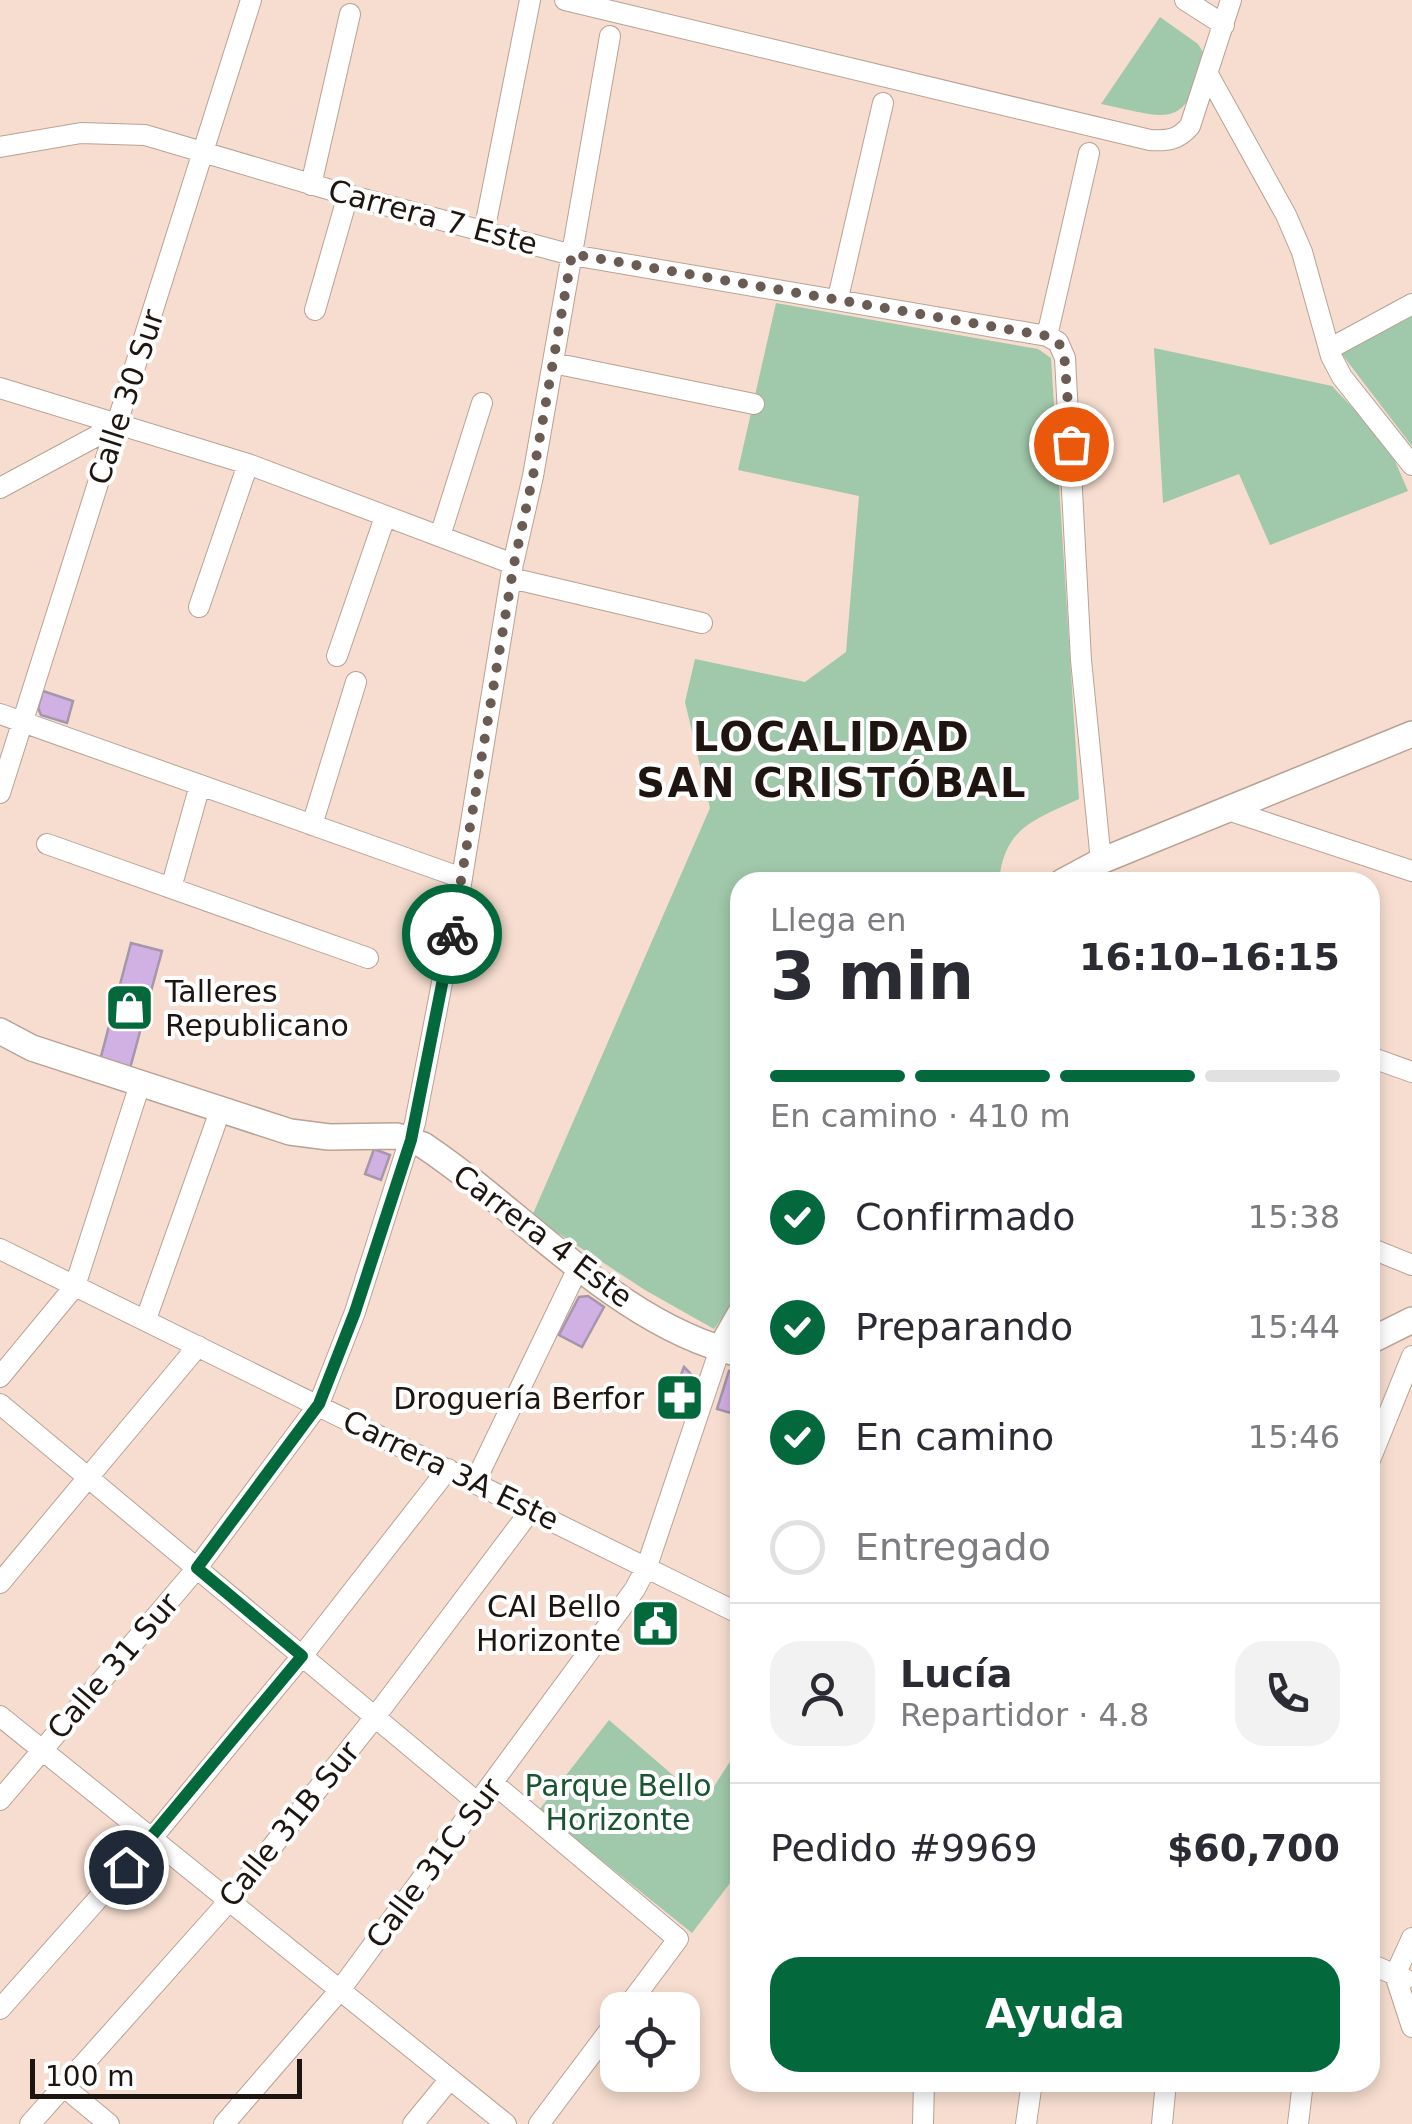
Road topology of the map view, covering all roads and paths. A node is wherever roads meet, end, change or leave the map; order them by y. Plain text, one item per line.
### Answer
1 (252, 0) edge
2 (530, 0) edge
3 (565, 0) edge
4 (1186, 0) edge
5 (1231, 0) edge
6 (350, 14) dead end
7 (1224, 26) junction
8 (610, 36) dead end
9 (1209, 76) junction
10 (883, 103) dead end
11 (0, 147) edge
12 (202, 152) junction
13 (1089, 152) dead end
14 (311, 185) junction
15 (348, 195) junction
16 (484, 232) junction
17 (572, 254) junction
18 (838, 298) junction
19 (1412, 304) edge
20 (315, 310) dead end
21 (1047, 336) junction
22 (1329, 349) junction
23 (554, 364) junction
24 (0, 388) edge
25 (482, 403) dead end
26 (754, 404) dead end
27 (119, 424) junction
28 (248, 464) junction
29 (1412, 466) edge
30 (0, 488) edge
31 (385, 516) junction
32 (440, 536) junction
33 (512, 571) junction
34 (199, 607) dead end
35 (702, 623) dead end
36 (337, 656) dead end
37 (356, 682) dead end
38 (10, 717) edge
39 (1412, 734) edge
40 (200, 785) junction
41 (0, 793) edge
42 (1228, 810) junction
43 (312, 825) junction
44 (47, 844) dead end
45 (1101, 861) junction
46 (1412, 871) edge
47 (1081, 872) edge
48 (462, 878) junction
49 (170, 888) junction
50 (368, 958) dead end
51 (0, 1031) edge
52 (1380, 1061) edge
53 (1412, 1072) edge
54 (140, 1084) junction
55 (220, 1110) junction
56 (411, 1140) junction
57 (0, 1248) edge
58 (1380, 1252) edge
59 (579, 1266) junction
60 (1412, 1266) edge
61 (75, 1286) junction
62 (146, 1319) junction
63 (1412, 1320) edge
64 (1380, 1336) edge
65 (198, 1346) junction
66 (730, 1351) edge
67 (1412, 1356) edge
68 (0, 1377) edge
69 (0, 1404) edge
70 (319, 1404) junction
71 (1380, 1435) edge
72 (448, 1469) junction
73 (88, 1478) junction
74 (476, 1482) junction
75 (530, 1510) junction
76 (647, 1566) junction
77 (197, 1568) junction
78 (0, 1583) edge
79 (730, 1609) edge
80 (302, 1656) junction
81 (0, 1716) edge
82 (374, 1717) junction
83 (42, 1749) junction
84 (493, 1783) junction
85 (0, 1800) edge
86 (478, 1803) junction
87 (152, 1838) junction
88 (229, 1901) junction
89 (1412, 1938) edge
90 (1380, 1968) edge
91 (1404, 1979) edge
92 (340, 1990) junction
93 (638, 1992) edge
94 (0, 2009) edge
95 (1412, 2026) edge
96 (600, 2043) edge
97 (450, 2079) junction
98 (64, 2086) junction
99 (924, 2092) edge
100 (1031, 2092) edge
101 (1165, 2092) edge
102 (1302, 2092) edge
103 (30, 2124) edge
104 (109, 2124) edge
105 (224, 2124) edge
106 (413, 2124) edge
107 (506, 2124) edge
108 (539, 2124) edge
109 (923, 2124) edge
110 (1026, 2124) edge
111 (1162, 2124) edge
112 (1298, 2124) edge

1 - 12 street, Calle 30 Sur
2 - 16 street
3 - 9 street
4 - 7 street
5 - 7 street
6 - 14 street
7 - 9 street
8 - 17 street, Calle 31 Sur
9 - 22 street
10 - 18 street
11 - 12 street, Carrera 7 Este
12 - 14 street, Carrera 7 Este
12 - 27 street, Calle 30 Sur
13 - 21 street
14 - 15 street, Carrera 7 Este
15 - 16 street, Carrera 7 Este
15 - 20 street
16 - 17 street, Carrera 7 Este
17 - 18 street, Carrera 7 Este
17 - 23 street, Calle 31 Sur
18 - 21 street, Carrera 7 Este
19 - 22 street
21 - 45 street
22 - 29 street
23 - 26 street
23 - 33 street, Calle 31 Sur
24 - 27 street
25 - 32 street
27 - 28 street
27 - 30 street
27 - 38 street, Calle 30 Sur
28 - 31 street
28 - 34 street
31 - 32 street
31 - 36 street
32 - 33 street
33 - 35 street
33 - 48 street, Calle 31 Sur
37 - 43 street
38 - 40 street
38 - 41 street, Calle 30 Sur
39 - 42 street
40 - 43 street
40 - 49 street
42 - 45 street
42 - 46 street
43 - 48 street
44 - 49 street
45 - 47 street
48 - 56 street, Calle 31 Sur
49 - 50 street
51 - 54 street, Carrera 4 Este
52 - 53 street
54 - 55 street, Carrera 4 Este
54 - 61 street
55 - 56 street, Carrera 4 Este
55 - 62 street
56 - 59 street, Carrera 4 Este
56 - 70 street, Calle 31 Sur
57 - 61 street, Carrera 3A Este
58 - 60 street
59 - 66 street, Carrera 4 Este
59 - 74 street
61 - 62 street, Carrera 3A Este
61 - 68 street
62 - 65 street, Carrera 3A Este
63 - 64 street
65 - 70 street, Carrera 3A Este
65 - 73 street
66 - 76 street, Calle 31C Sur
67 - 71 street
69 - 73 street
70 - 72 street, Carrera 3A Este
70 - 77 street, Calle 31 Sur
72 - 74 street, Carrera 3A Este
72 - 80 street
73 - 77 street
73 - 78 street
74 - 75 street, Carrera 3A Este
75 - 76 street, Carrera 3A Este
75 - 82 street, Calle 31B Sur
76 - 79 street, Carrera 3A Este
76 - 84 street, Calle 31C Sur
77 - 80 street
77 - 83 street, Calle 31 Sur
80 - 82 street
80 - 87 street
81 - 83 street
82 - 86 street
82 - 88 street, Calle 31B Sur
83 - 85 street, Calle 31 Sur
83 - 87 street
84 - 86 street, Calle 31C Sur
84 - 93 street
86 - 92 street, Calle 31C Sur
87 - 88 street
87 - 94 street
88 - 92 street
88 - 98 street, Calle 31B Sur
89 - 91 street
90 - 91 street
91 - 95 street
92 - 97 street
92 - 105 street, Calle 31C Sur
96 - 108 street
97 - 106 street
97 - 107 street
98 - 103 street, Calle 31B Sur
98 - 104 street
99 - 109 street
100 - 110 street
101 - 111 street
102 - 112 street

